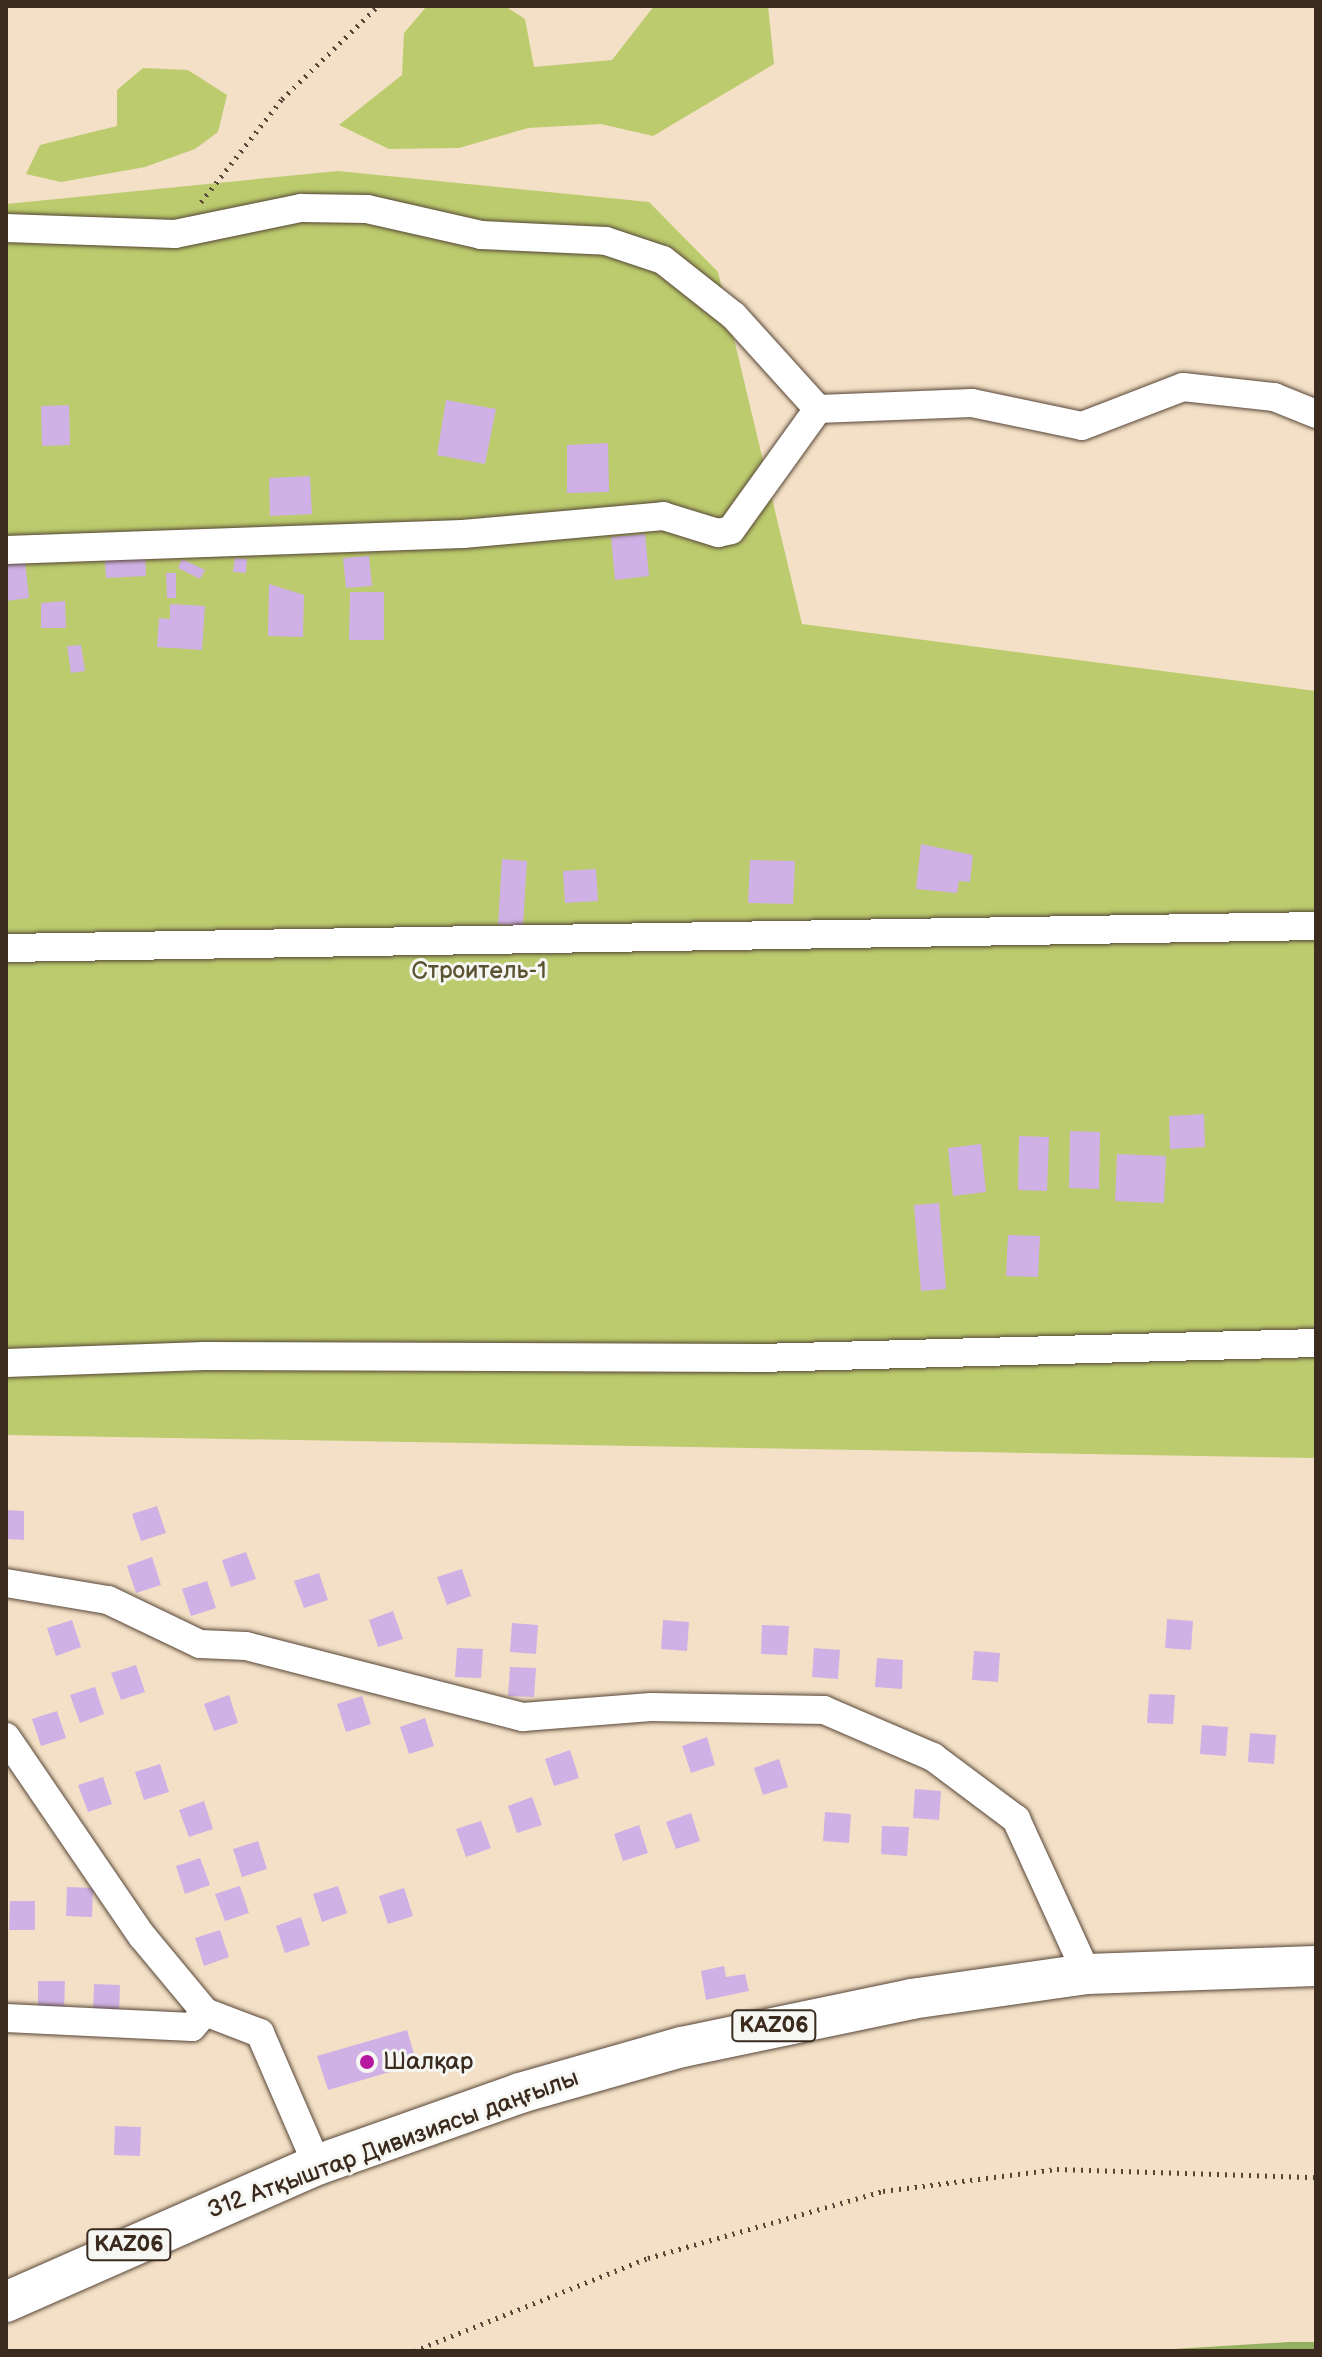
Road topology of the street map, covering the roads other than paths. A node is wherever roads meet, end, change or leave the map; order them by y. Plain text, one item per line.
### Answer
1 (6, 228) edge
2 (818, 409) junction
3 (1316, 414) edge
4 (6, 550) edge
5 (1316, 926) edge
6 (6, 948) edge
7 (1316, 1343) edge
8 (6, 1363) edge
9 (6, 1583) edge
10 (6, 1737) edge
11 (1316, 1966) edge
12 (1087, 1974) junction
13 (205, 2012) junction
14 (6, 2018) edge
15 (317, 2165) junction
16 (6, 2302) edge

1 - 2 lane
2 - 3 lane
2 - 4 lane
5 - 6 lane
7 - 8 lane
9 - 12 lane
10 - 13 lane
11 - 12 highway, 312 Атқыштар Дивизиясы даңғылы / KАZ06
12 - 15 highway, 312 Атқыштар Дивизиясы даңғылы / KАZ06
13 - 14 lane
13 - 15 lane
15 - 16 highway, 312 Атқыштар Дивизиясы даңғылы / KАZ06

